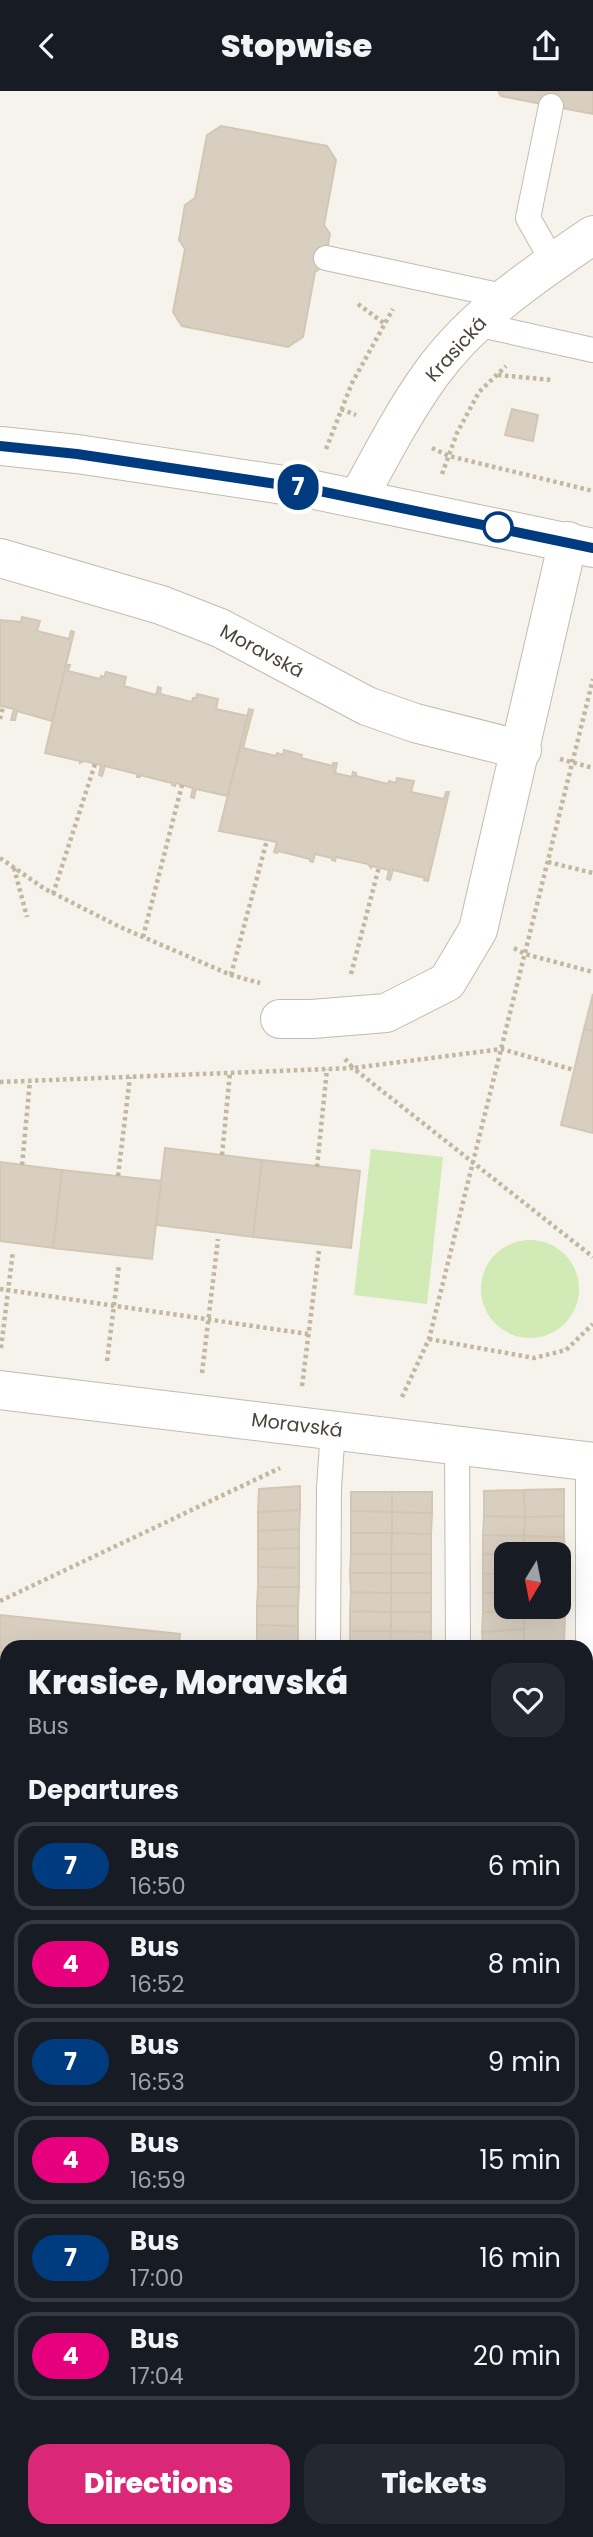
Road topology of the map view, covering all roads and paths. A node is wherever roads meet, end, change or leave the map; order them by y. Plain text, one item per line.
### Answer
1 (551, 106) dead end
2 (593, 235) edge
3 (326, 258) dead end
4 (553, 262) junction
5 (418, 278) junction
6 (508, 297) junction
7 (476, 324) junction
8 (543, 339) junction
9 (593, 350) edge
10 (497, 375) junction
11 (566, 382) dead end
12 (341, 409) junction
13 (394, 432) junction
14 (0, 446) edge
15 (449, 456) junction
16 (310, 489) junction
17 (593, 491) edge
18 (358, 498) junction
19 (428, 512) junction
20 (581, 545) edge
21 (0, 558) edge
22 (593, 678) edge
23 (3, 707) dead end
24 (0, 719) edge
25 (522, 750) junction
26 (95, 764) dead end
27 (183, 785) dead end
28 (267, 840) dead end
29 (0, 858) edge
30 (548, 862) junction
31 (14, 867) junction
32 (379, 867) dead end
33 (593, 873) edge
34 (53, 894) junction
35 (27, 917) dead end
36 (478, 930) junction
37 (143, 937) junction
38 (525, 954) junction
39 (593, 972) edge
40 (231, 975) junction
41 (351, 975) dead end
42 (276, 1002) joint
43 (502, 1049) junction
44 (327, 1069) junction
45 (574, 1070) dead end
46 (230, 1073) junction
47 (130, 1077) junction
48 (30, 1081) junction
49 (0, 1082) edge
50 (222, 1155) dead end
51 (475, 1162) junction
52 (22, 1165) dead end
53 (317, 1167) dead end
54 (118, 1176) dead end
55 (218, 1239) dead end
56 (13, 1251) dead end
57 (319, 1251) dead end
58 (593, 1257) edge
59 (119, 1265) dead end
60 (0, 1289) edge
61 (8, 1291) junction
62 (114, 1306) junction
63 (208, 1320) junction
64 (593, 1324) edge
65 (308, 1334) junction
66 (429, 1339) junction
67 (0, 1355) edge
68 (107, 1361) dead end
69 (202, 1373) dead end
70 (0, 1390) edge
71 (397, 1409) dead end
72 (296, 1425) junction
73 (333, 1429) junction
74 (457, 1444) junction
75 (591, 1462) edge
76 (0, 1601) edge
77 (328, 1640) edge
78 (458, 1640) edge
79 (588, 1640) edge

1 - 4 lane
2 - 4 street, Krasická
3 - 5 lane
4 - 6 street, Krasická
5 - 6 lane
5 - 12 path
6 - 7 street, Krasická
7 - 8 lane
7 - 13 street, Krasická
8 - 9 lane
8 - 10 path
10 - 11 path
10 - 15 path
12 - 13 path
12 - 16 path
13 - 15 path
13 - 18 street, Krasická
14 - 16 street
15 - 17 path
15 - 19 path
16 - 18 street
18 - 19 street
19 - 20 street
20 - 25 street
21 - 25 street, Moravská
22 - 30 path
23 - 24 path
25 - 36 street
26 - 34 path
27 - 37 path
28 - 40 path
29 - 31 path
30 - 33 path
30 - 38 path
31 - 34 path
31 - 35 path
32 - 41 path
34 - 37 path
36 - 38 path
36 - 42 street
37 - 40 path
38 - 39 path
38 - 43 path
40 - 42 path
43 - 45 path
43 - 51 path
44 - 46 path
44 - 51 path
44 - 53 path
46 - 47 path
46 - 50 path
47 - 48 path
47 - 54 path
48 - 49 path
48 - 52 path
51 - 58 path
51 - 66 path
55 - 63 path
56 - 61 path
57 - 65 path
59 - 62 path
60 - 61 path
61 - 62 path
61 - 67 path
62 - 63 path
62 - 68 path
63 - 65 path
63 - 69 path
64 - 66 path
65 - 72 path
66 - 71 path
70 - 72 street, Moravská
72 - 73 street, Moravská
72 - 76 path
73 - 74 street, Moravská
73 - 77 lane
74 - 75 street, Moravská
74 - 78 lane
75 - 79 lane

